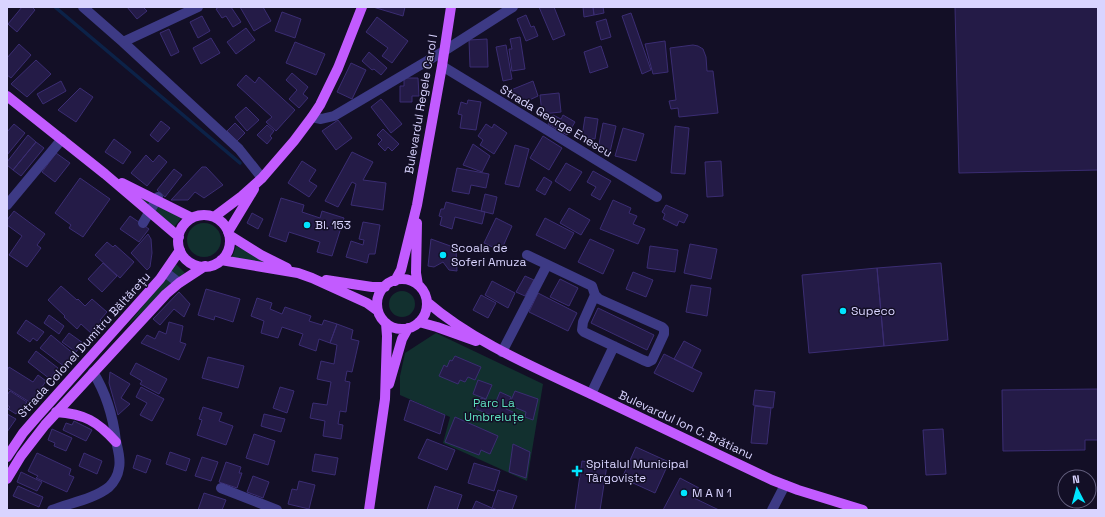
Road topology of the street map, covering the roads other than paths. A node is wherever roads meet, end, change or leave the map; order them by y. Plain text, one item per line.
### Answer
1 (83, 7) edge
2 (198, 7) edge
3 (362, 7) edge
4 (451, 7) edge
5 (513, 7) edge
6 (124, 42) junction
7 (444, 51) junction
8 (442, 66) junction
9 (7, 96) edge
10 (312, 117) junction
11 (62, 139) junction
12 (106, 174) junction
13 (262, 179) junction
14 (657, 197) dead end
15 (157, 199) junction
16 (7, 205) edge
17 (417, 205) junction
18 (150, 211) junction
19 (214, 217) junction
20 (192, 218) junction
21 (143, 223) dead end
22 (229, 234) junction
23 (179, 237) junction
24 (180, 250) junction
25 (527, 255) dead end
26 (221, 260) junction
27 (547, 265) junction
28 (205, 266) junction
29 (166, 272) junction
30 (298, 273) junction
31 (312, 278) junction
32 (395, 281) junction
33 (179, 283) junction
34 (418, 284) junction
35 (385, 287) junction
36 (595, 295) junction
37 (427, 302) junction
38 (378, 311) junction
39 (419, 322) junction
40 (386, 323) junction
41 (408, 328) junction
42 (614, 346) junction
43 (500, 351) junction
44 (93, 372) junction
45 (591, 394) junction
46 (385, 399) junction
47 (56, 412) junction
48 (116, 442) junction
49 (7, 457) edge
50 (7, 479) edge
51 (785, 485) junction
52 (221, 488) dead end
53 (52, 510) edge
54 (276, 510) edge
55 (369, 510) edge
56 (772, 510) edge
57 (863, 510) edge

1 - 6 street
2 - 6 street
3 - 10 main road
4 - 7 main road, Bulevardul Regele Carol I
5 - 7 street
6 - 13 street
7 - 8 main road, Bulevardul Regele Carol I
7 - 10 street
8 - 14 street, Strada George Enescu
8 - 17 main road, Bulevardul Regele Carol I
9 - 11 main road
10 - 13 main road
11 - 12 main road
11 - 16 street
12 - 15 main road
12 - 18 main road
13 - 19 main road
13 - 22 main road
15 - 18 street
15 - 20 main road
17 - 32 main road, Bulevardul Regele Carol I
17 - 34 main road, Bulevardul Regele Carol I
18 - 21 street
18 - 23 main road
19 - 20 main road
19 - 22 main road
20 - 23 main road
22 - 26 main road
22 - 30 main road
23 - 24 main road
24 - 28 main road
24 - 29 main road, Strada Colonel Dumitru Băltărețu
25 - 27 street
26 - 28 main road
26 - 30 main road
27 - 36 street
27 - 43 street
28 - 33 main road, Strada Colonel Dumitru Băltărețu
29 - 33 street
29 - 49 main road, Strada Colonel Dumitru Băltărețu
30 - 31 main road
31 - 35 main road
31 - 38 main road
32 - 34 main road
32 - 35 main road
33 - 44 main road, Strada Colonel Dumitru Băltărețu
34 - 37 main road
35 - 38 main road
36 - 42 street
36 - 42 street
37 - 39 main road
37 - 43 main road, Bulevardul Ion C. Brătianu
38 - 40 main road
39 - 41 main road
39 - 43 main road, Bulevardul Ion C. Brătianu
40 - 41 main road
40 - 46 main road
41 - 46 main road
42 - 45 street
43 - 45 main road, Bulevardul Ion C. Brătianu
44 - 47 main road, Strada Colonel Dumitru Băltărețu
44 - 48 street
45 - 51 main road, Bulevardul Ion C. Brătianu
46 - 55 main road
47 - 48 main road
47 - 50 main road, Strada Colonel Dumitru Băltărețu
48 - 53 street
51 - 56 street
51 - 57 main road, Bulevardul Ion C. Brătianu
52 - 54 street

